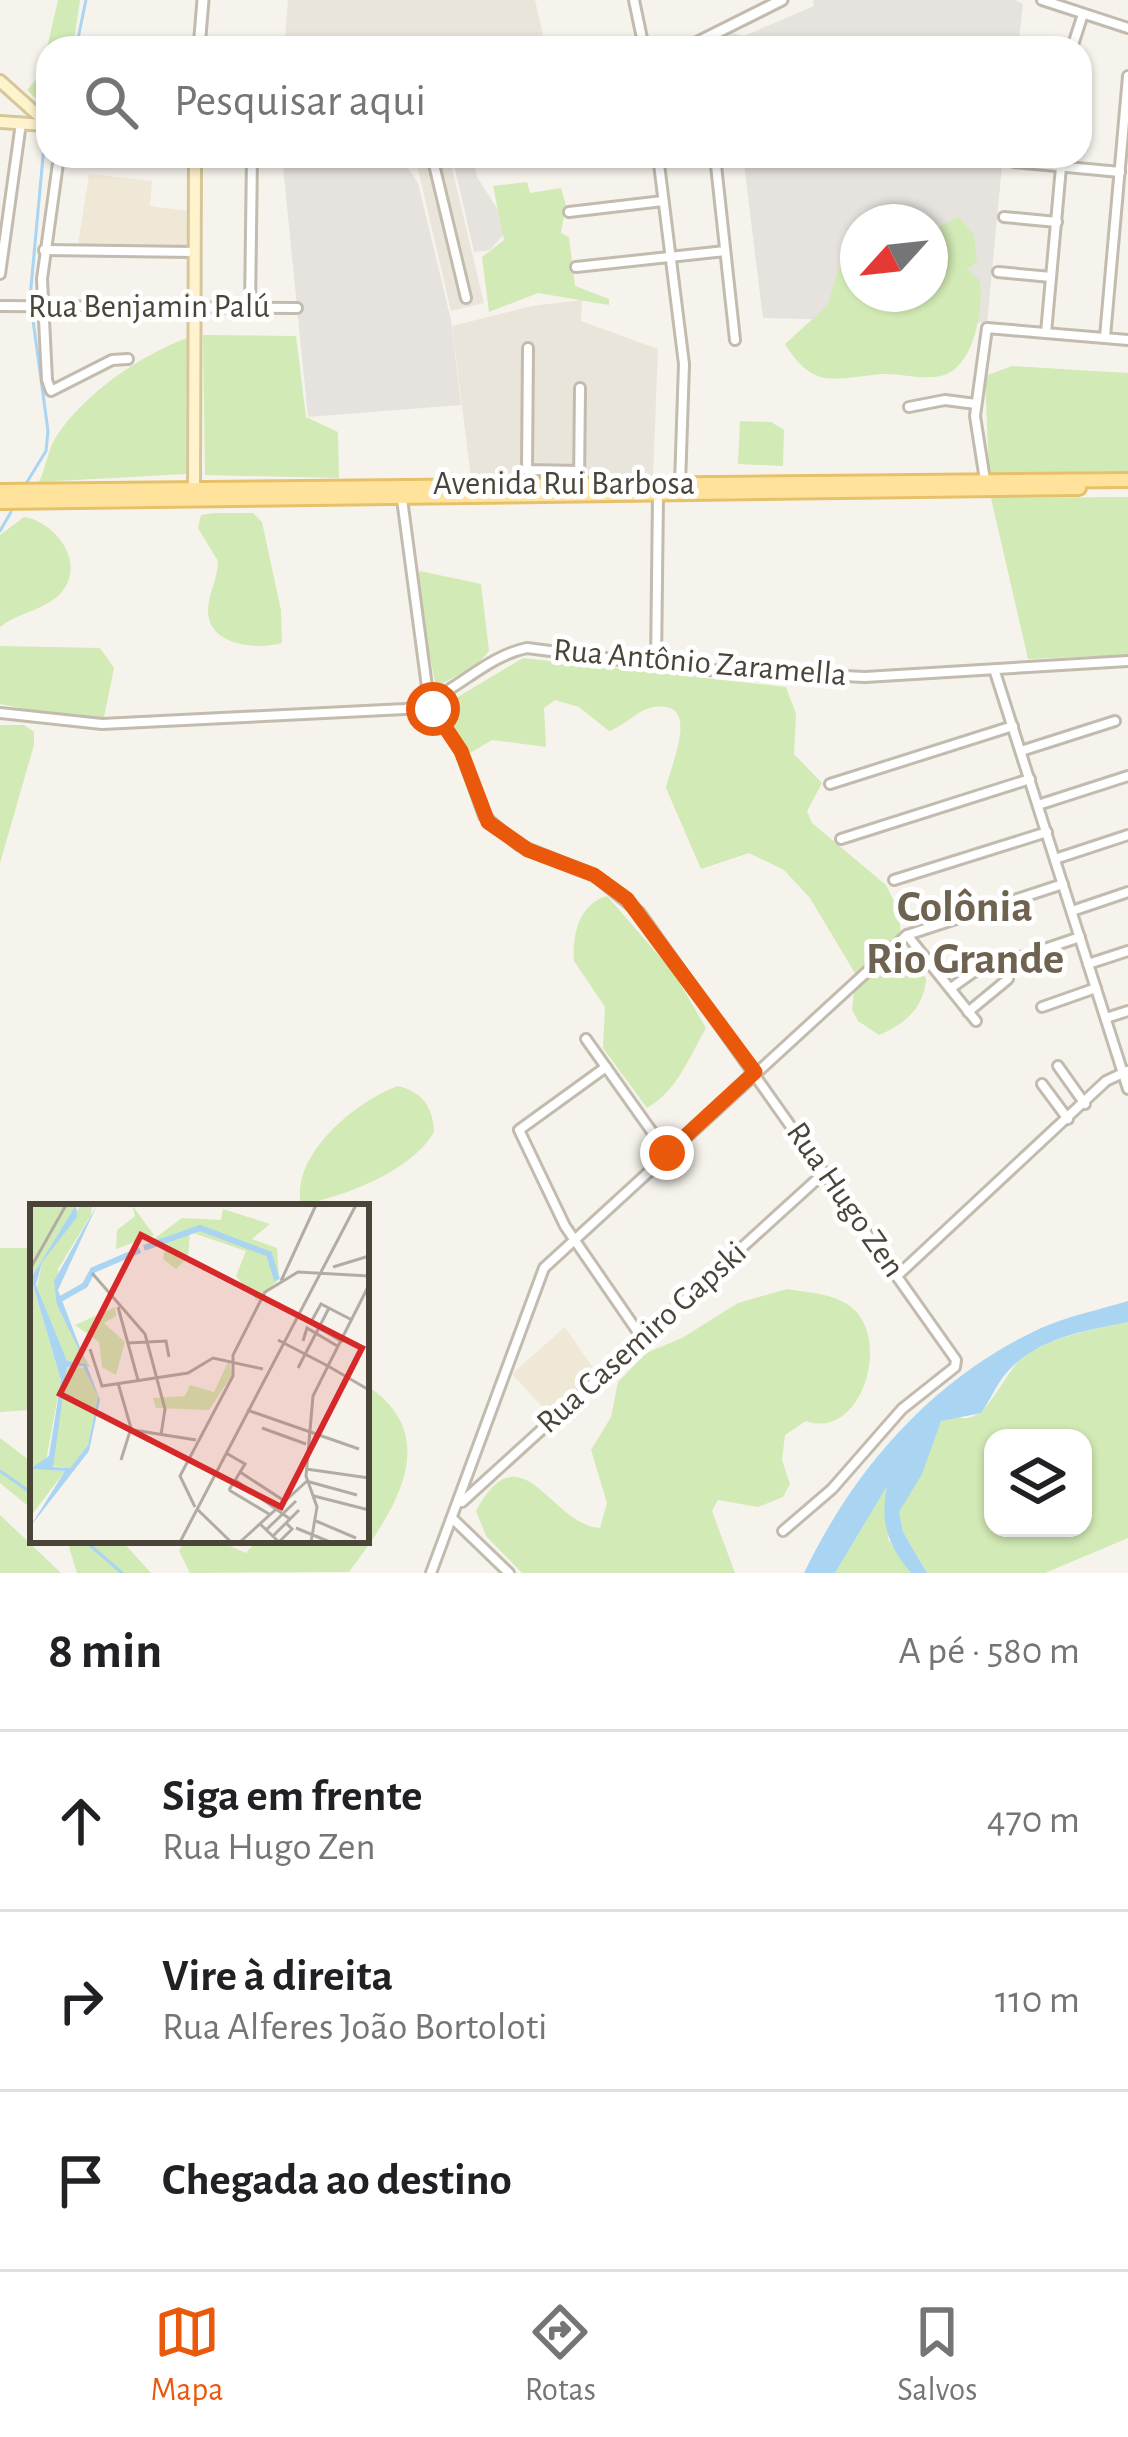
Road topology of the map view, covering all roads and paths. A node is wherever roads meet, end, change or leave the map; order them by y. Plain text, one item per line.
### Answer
1 (203, 0) edge
2 (634, 0) edge
3 (782, 0) edge
4 (1042, 0) edge
5 (1083, 14) junction
6 (1128, 28) edge
7 (201, 36) edge
8 (642, 36) edge
9 (719, 36) edge
10 (1076, 36) edge
11 (1128, 76) edge
12 (0, 81) edge
13 (22, 105) junction
14 (36, 116) edge
15 (0, 122) edge
16 (21, 123) junction
17 (36, 124) edge
18 (1092, 167) edge
19 (57, 168) edge
20 (195, 168) edge
21 (252, 168) edge
22 (435, 168) edge
23 (659, 168) edge
24 (716, 168) edge
25 (1061, 168) edge
26 (1120, 172) junction
27 (5, 193) edge
28 (663, 201) junction
29 (569, 212) dead end
30 (1004, 217) dead end
31 (1057, 222) junction
32 (1, 250) edge
33 (44, 250) junction
34 (725, 251) junction
35 (194, 252) junction
36 (669, 257) junction
37 (576, 267) dead end
38 (998, 272) dead end
39 (0, 274) edge
40 (1052, 278) junction
41 (466, 298) dead end
42 (0, 306) edge
43 (35, 306) junction
44 (194, 308) junction
45 (250, 308) junction
46 (297, 308) dead end
47 (1046, 333) junction
48 (1105, 338) junction
49 (735, 340) dead end
50 (1128, 340) edge
51 (528, 348) dead end
52 (128, 359) dead end
53 (580, 388) dead end
54 (976, 404) junction
55 (909, 407) dead end
56 (579, 478) junction
57 (985, 480) junction
58 (400, 483) junction
59 (680, 484) junction
60 (1128, 484) edge
61 (194, 495) junction
62 (658, 495) junction
63 (5, 496) edge
64 (400, 499) junction
65 (1128, 661) edge
66 (656, 665) junction
67 (995, 672) junction
68 (429, 702) junction
69 (0, 713) edge
70 (1115, 721) dead end
71 (1013, 726) junction
72 (1021, 751) junction
73 (1128, 776) edge
74 (1030, 779) junction
75 (830, 784) dead end
76 (1038, 805) junction
77 (1046, 832) junction
78 (1128, 835) edge
79 (841, 839) dead end
80 (1055, 859) junction
81 (894, 880) dead end
82 (1063, 884) junction
83 (1128, 892) edge
84 (1072, 910) junction
85 (907, 935) junction
86 (1080, 937) junction
87 (1128, 951) edge
88 (992, 959) dead end
89 (1006, 962) dead end
90 (1088, 964) junction
91 (1008, 979) dead end
92 (951, 988) junction
93 (1096, 988) junction
94 (1042, 1006) dead end
95 (1128, 1011) edge
96 (968, 1012) junction
97 (1106, 1018) junction
98 (976, 1021) dead end
99 (586, 1040) dead end
100 (1058, 1066) dead end
101 (606, 1067) junction
102 (755, 1072) junction
103 (1126, 1072) edge
104 (1042, 1084) dead end
105 (1128, 1089) edge
106 (1085, 1104) junction
107 (1068, 1119) junction
108 (667, 1153) junction
109 (825, 1172) junction
110 (574, 1240) junction
111 (898, 1275) junction
112 (643, 1338) junction
113 (460, 1504) junction
114 (454, 1520) junction
115 (783, 1531) dead end
116 (431, 1573) edge
117 (509, 1573) edge

1 - 7 street
2 - 8 street
3 - 9 street
4 - 5 street
5 - 6 street
5 - 10 street
11 - 26 street
12 - 13 main road
13 - 14 main road
13 - 16 main road
15 - 16 main road
16 - 17 main road
16 - 27 street
18 - 26 street
19 - 33 street
20 - 35 main road
21 - 45 street
22 - 41 street
23 - 28 street
24 - 34 street
25 - 31 street
26 - 48 street
27 - 32 street
28 - 29 street
28 - 36 street
30 - 31 street
31 - 40 street
32 - 39 street
33 - 35 street
33 - 43 street
34 - 36 street
34 - 49 street
35 - 44 main road
36 - 37 street
36 - 59 street
38 - 40 street
40 - 47 street
42 - 43 street, Rua Benjamin Palú
43 - 44 street, Rua Benjamin Palú
43 - 52 street
44 - 45 street, Rua Benjamin Palú
44 - 61 main road
45 - 46 street, Rua Benjamin Palú
47 - 48 street
47 - 54 street
48 - 50 street
51 - 56 street
53 - 56 street
54 - 55 street
54 - 57 street
56 - 58 main road, Avenida Rui Barbosa
56 - 59 main road, Avenida Rui Barbosa
57 - 59 main road, Avenida Rui Barbosa
57 - 60 main road, Avenida Rui Barbosa
58 - 61 main road, Avenida Rui Barbosa
58 - 64 main road
60 - 62 main road, Avenida Rui Barbosa
61 - 63 main road, Avenida Rui Barbosa
61 - 64 main road, Avenida Rui Barbosa
62 - 64 main road, Avenida Rui Barbosa
62 - 66 street
64 - 68 street, Rua Hugo Zen
65 - 67 street, Rua Antônio Zaramella
66 - 67 street, Rua Antônio Zaramella
66 - 68 street, Rua Antônio Zaramella
67 - 71 street
68 - 69 street, Rua Antônio Zaramella
68 - 102 street, Rua Hugo Zen
70 - 72 street
71 - 72 street
71 - 75 street
72 - 74 street
73 - 76 street
74 - 76 street
74 - 79 street
76 - 77 street
77 - 80 street
77 - 81 street
78 - 80 street
80 - 82 street
82 - 84 street
82 - 85 street
83 - 84 street
84 - 86 street
85 - 92 street
85 - 102 street
86 - 89 street
86 - 90 street
87 - 90 street
88 - 92 street
90 - 93 street
91 - 96 street
92 - 96 street
93 - 94 street
93 - 97 street
95 - 97 street
96 - 98 street
97 - 103 street
99 - 101 street
100 - 106 street
101 - 108 street
101 - 110 street
102 - 108 street
102 - 109 street, Rua Hugo Zen
103 - 105 street
103 - 106 street
104 - 107 street
106 - 107 street
107 - 111 street
108 - 110 street
109 - 111 street, Rua Hugo Zen
109 - 112 street, Rua Casemiro Gapski
110 - 112 street
110 - 113 street
111 - 115 street, Rua Hugo Zen
112 - 113 street, Rua Casemiro Gapski
113 - 114 street
114 - 116 street
114 - 117 street

